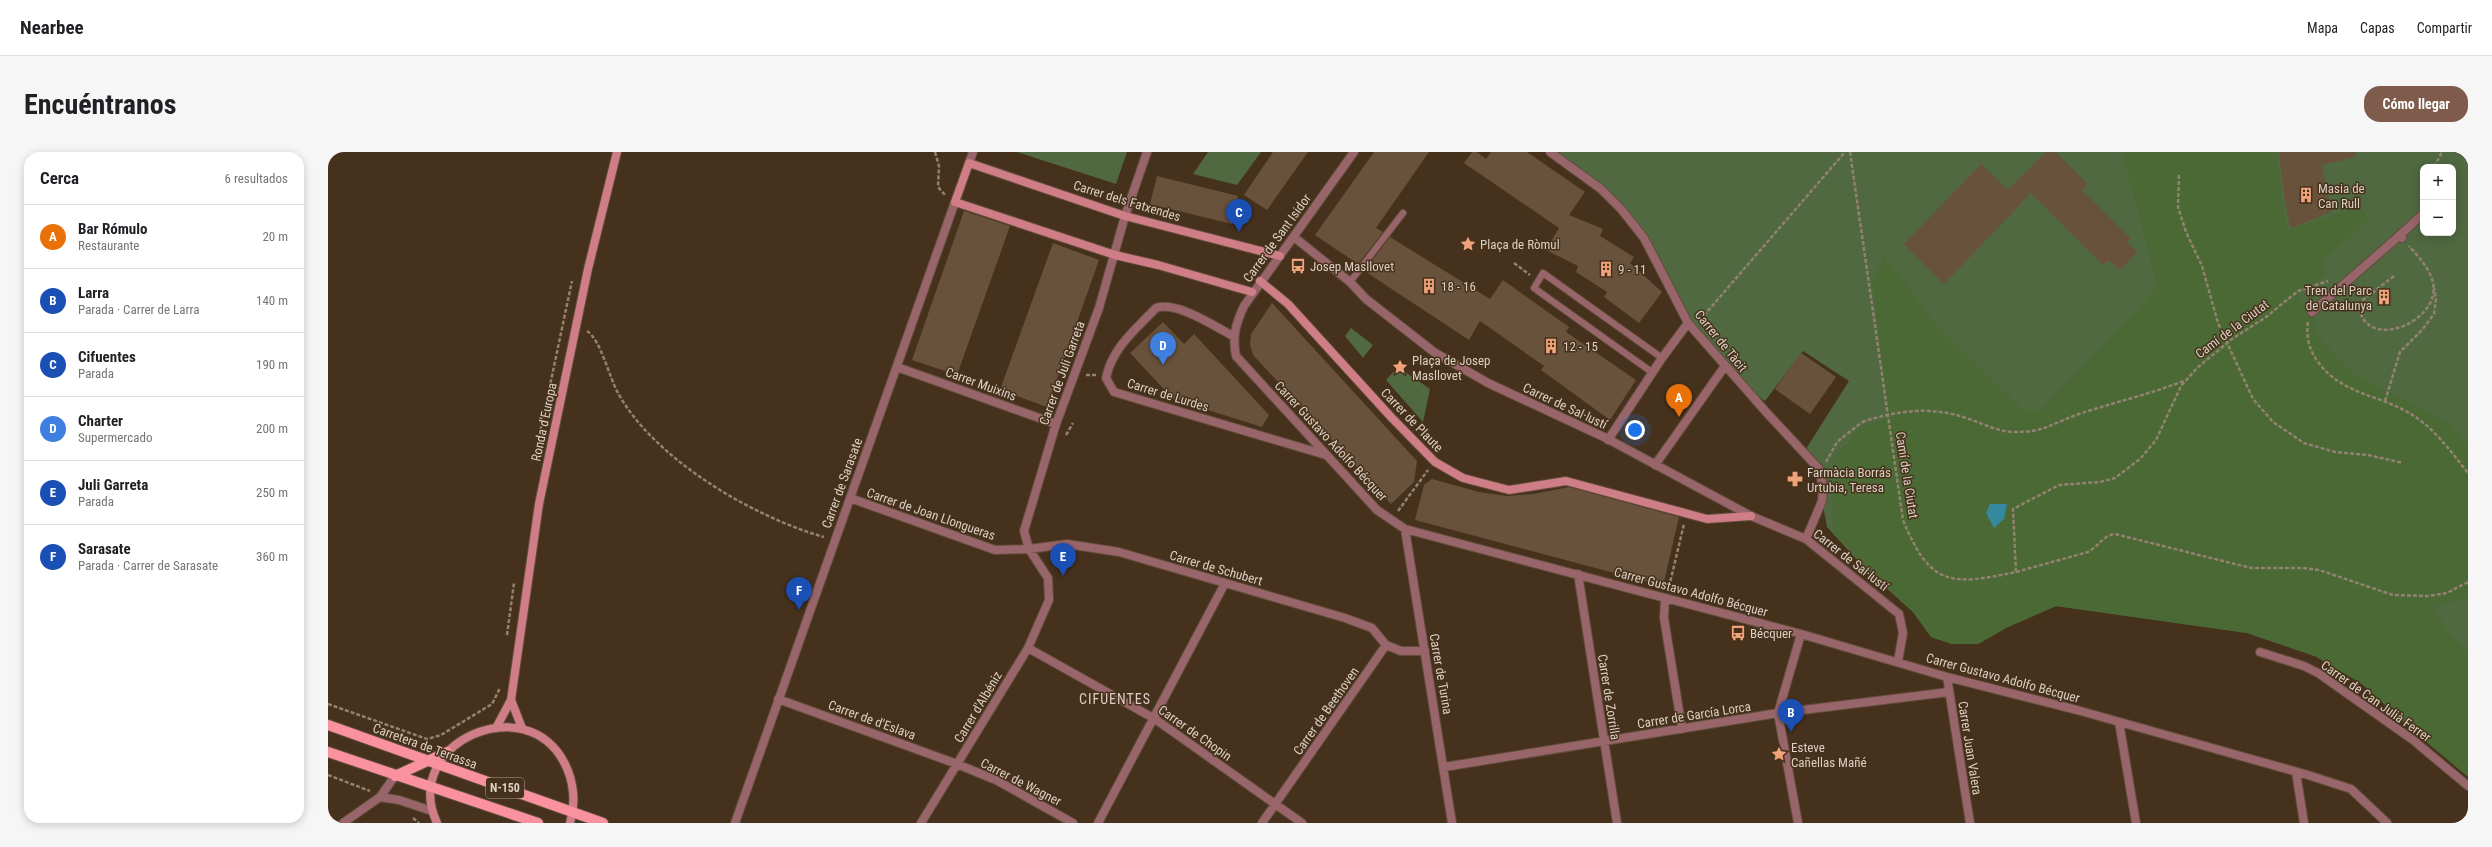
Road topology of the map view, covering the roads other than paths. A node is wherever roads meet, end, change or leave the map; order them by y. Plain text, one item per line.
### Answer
1 (617, 152) edge
2 (973, 152) edge
3 (1147, 152) edge
4 (1354, 152) edge
5 (1550, 152) edge
6 (969, 163) junction
7 (955, 202) junction
8 (1403, 213) dead end
9 (1125, 216) junction
10 (2420, 217) edge
11 (1294, 237) junction
12 (1115, 255) junction
13 (1280, 256) junction
14 (1260, 281) junction
15 (1350, 282) junction
16 (1252, 292) junction
17 (2312, 312) road end
18 (1691, 326) junction
19 (1233, 340) junction
20 (1662, 358) junction
21 (1725, 366) junction
22 (897, 367) junction
23 (1653, 373) junction
24 (1056, 424) junction
25 (1608, 440) junction
26 (1327, 455) junction
27 (1655, 465) junction
28 (850, 498) junction
29 (1751, 516) junction
30 (1405, 529) junction
31 (1806, 539) junction
32 (1029, 549) junction
33 (1578, 574) junction
34 (1225, 583) junction
35 (1665, 599) junction
36 (1049, 600) joint
37 (1800, 634) junction
38 (1386, 645) junction
39 (1028, 648) junction
40 (1425, 651) junction
41 (2260, 652) dead end
42 (1898, 661) junction
43 (1947, 677) junction
44 (1949, 692) junction
45 (778, 699) junction
46 (510, 700) junction
47 (1778, 713) junction
48 (1154, 719) junction
49 (2119, 722) junction
50 (328, 725) edge
51 (496, 728) junction
52 (522, 728) junction
53 (1682, 729) junction
54 (1604, 742) junction
55 (328, 752) edge
56 (447, 752) joint
57 (432, 762) junction
58 (957, 764) junction
59 (1444, 767) junction
60 (2296, 772) junction
61 (395, 776) junction
62 (432, 786) junction
63 (2468, 786) edge
64 (380, 797) junction
65 (1276, 805) junction
66 (432, 812) junction
67 (572, 812) junction
68 (343, 823) edge
69 (437, 823) edge
70 (538, 823) edge
71 (570, 823) edge
72 (603, 823) edge
73 (735, 823) edge
74 (921, 823) edge
75 (1073, 823) edge
76 (1098, 823) edge
77 (1262, 823) edge
78 (1302, 823) edge
79 (1452, 823) edge
80 (1617, 823) edge
81 (1798, 823) edge
82 (1970, 823) edge
83 (2136, 823) edge
84 (2304, 823) edge
85 (2387, 823) edge

1 - 46 street, Ronda d'Europa
2 - 6 street, Carrer de Sarasate
3 - 9 street, Carrer de Juli Garreta
4 - 11 street, Carrer de Sant Isidor
5 - 18 street, Carrer de Tàcit
6 - 7 street, Carrer de Sarasate
6 - 9 street, Carrer dels Fatxendes
7 - 12 street
7 - 22 street, Carrer de Sarasate
8 - 15 lane
9 - 12 street, Carrer de Juli Garreta
9 - 13 street, Carrer dels Fatxendes
10 - 17 street
11 - 13 street, Carrer de Sant Isidor
11 - 15 street, Carrer de Sal·lustí
12 - 16 street
12 - 24 street, Carrer de Juli Garreta
13 - 14 street, Carrer de Sant Isidor
14 - 16 street, Carrer de Sant Isidor
14 - 29 street, Carrer de Plaute
15 - 25 street, Carrer de Sal·lustí
16 - 19 street, Carrer de Sant Isidor
18 - 20 street
18 - 21 street, Carrer de Tàcit
19 - 26 street, Carrer Gustavo Adolfo Bécquer
19 - 26 street, Carrer de Lurdes
20 - 23 street
20 - 23 lane
21 - 27 street
21 - 31 street, Carrer de Tàcit
22 - 24 street, Carrer Muixins
22 - 28 street, Carrer de Sarasate
23 - 25 street
24 - 32 street, Carrer de Juli Garreta
25 - 27 street, Carrer de Sal·lustí
26 - 30 street, Carrer Gustavo Adolfo Bécquer
27 - 29 street, Carrer de Sal·lustí
28 - 32 street, Carrer de Joan Llongueras
28 - 45 street, Carrer de Sarasate
29 - 31 street, Carrer de Sal·lustí
30 - 33 street, Carrer Gustavo Adolfo Bécquer
30 - 40 street, Carrer de Turina
31 - 42 street, Carrer de Sal·lustí
32 - 34 street, Carrer de Schubert
32 - 36 street, Carrer de Juli Garreta
33 - 35 street, Carrer Gustavo Adolfo Bécquer
33 - 54 street, Carrer de Zorrilla
34 - 38 street, Carrer de Schubert
34 - 48 street
35 - 37 street, Carrer Gustavo Adolfo Bécquer
35 - 53 street
36 - 39 street, Carrer d'Albéniz
37 - 42 street, Carrer Gustavo Adolfo Bécquer
37 - 47 street
38 - 40 street
38 - 65 street, Carrer de Beethoven
39 - 48 street, Carrer de Chopin
39 - 58 street, Carrer d'Albéniz
40 - 59 street, Carrer de Turina
41 - 63 street, Carrer de Can Julià Ferrer
42 - 43 street, Carrer Gustavo Adolfo Bécquer
43 - 44 street, Carrer Juan Valera
43 - 49 street, Carrer Gustavo Adolfo Bécquer
44 - 47 street, Carrer de García Lorca
44 - 82 street, Carrer Juan Valera
45 - 58 street, Carrer de d'Eslava
45 - 73 street, Carrer de Sarasate
46 - 51 street, Ronda d'Europa
46 - 52 street
47 - 53 street, Carrer de García Lorca
47 - 81 street
48 - 65 street, Carrer de Chopin
48 - 76 street
49 - 60 street, Carrer Gustavo Adolfo Bécquer
49 - 83 street
50 - 57 main road, Carretera de Terrassa / N-150
51 - 52 street
51 - 56 street
52 - 67 street
53 - 54 street, Carrer de García Lorca
54 - 59 street, Carrer de García Lorca
54 - 80 street, Carrer de Zorrilla
55 - 61 main road, N-150
56 - 57 main road
57 - 61 main road
57 - 62 street
57 - 67 main road, Carretera de Terrassa / N-150
58 - 74 street, Carrer d'Albéniz
58 - 75 street, Carrer de Wagner
59 - 79 street, Carrer de Turina
60 - 84 street
60 - 85 street, Carrer Gustavo Adolfo Bécquer
61 - 62 main road, N-150
61 - 64 street
62 - 66 street
62 - 70 main road, N-150
64 - 66 street
64 - 68 street
65 - 77 street, Carrer de Beethoven
65 - 78 street, Carrer de Chopin
66 - 69 street
67 - 71 street
67 - 72 main road, Carretera de Terrassa / N-150

